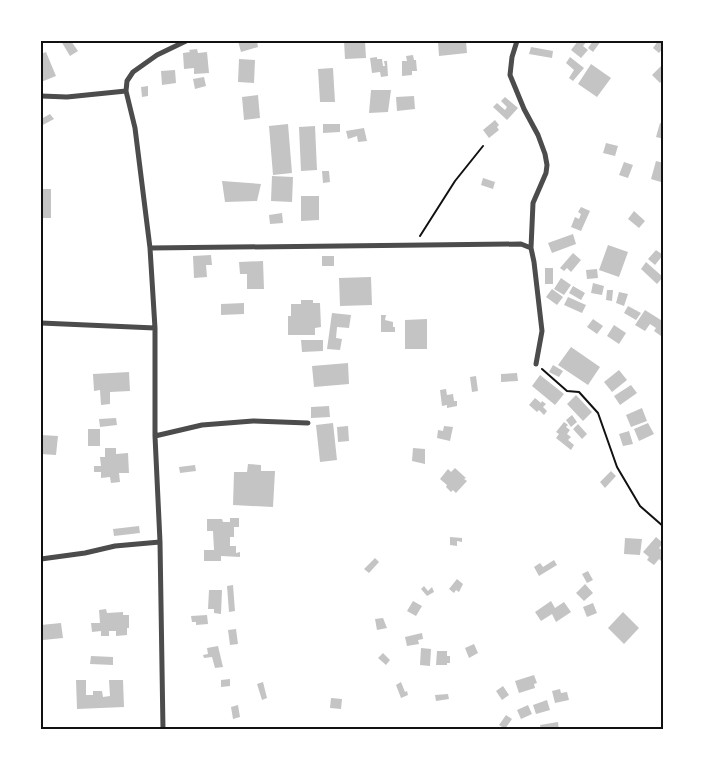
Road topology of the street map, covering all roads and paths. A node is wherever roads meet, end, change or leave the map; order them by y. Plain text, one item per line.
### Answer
1 (186, 41) edge
2 (517, 41) edge
3 (126, 91) junction
4 (41, 96) edge
5 (483, 146) dead end
6 (413, 246) junction
7 (150, 248) junction
8 (531, 248) junction
9 (41, 323) edge
10 (155, 328) junction
11 (536, 364) joint
12 (308, 423) dead end
13 (155, 436) junction
14 (664, 527) edge
15 (160, 542) junction
16 (41, 559) edge
17 (163, 730) edge

1 - 3 street
2 - 8 street
3 - 4 street
3 - 7 street
5 - 6 path
6 - 7 street
6 - 8 street
7 - 10 street
8 - 11 street
9 - 10 street
10 - 13 street
11 - 14 path
12 - 13 street
13 - 15 street
15 - 16 street
15 - 17 street

